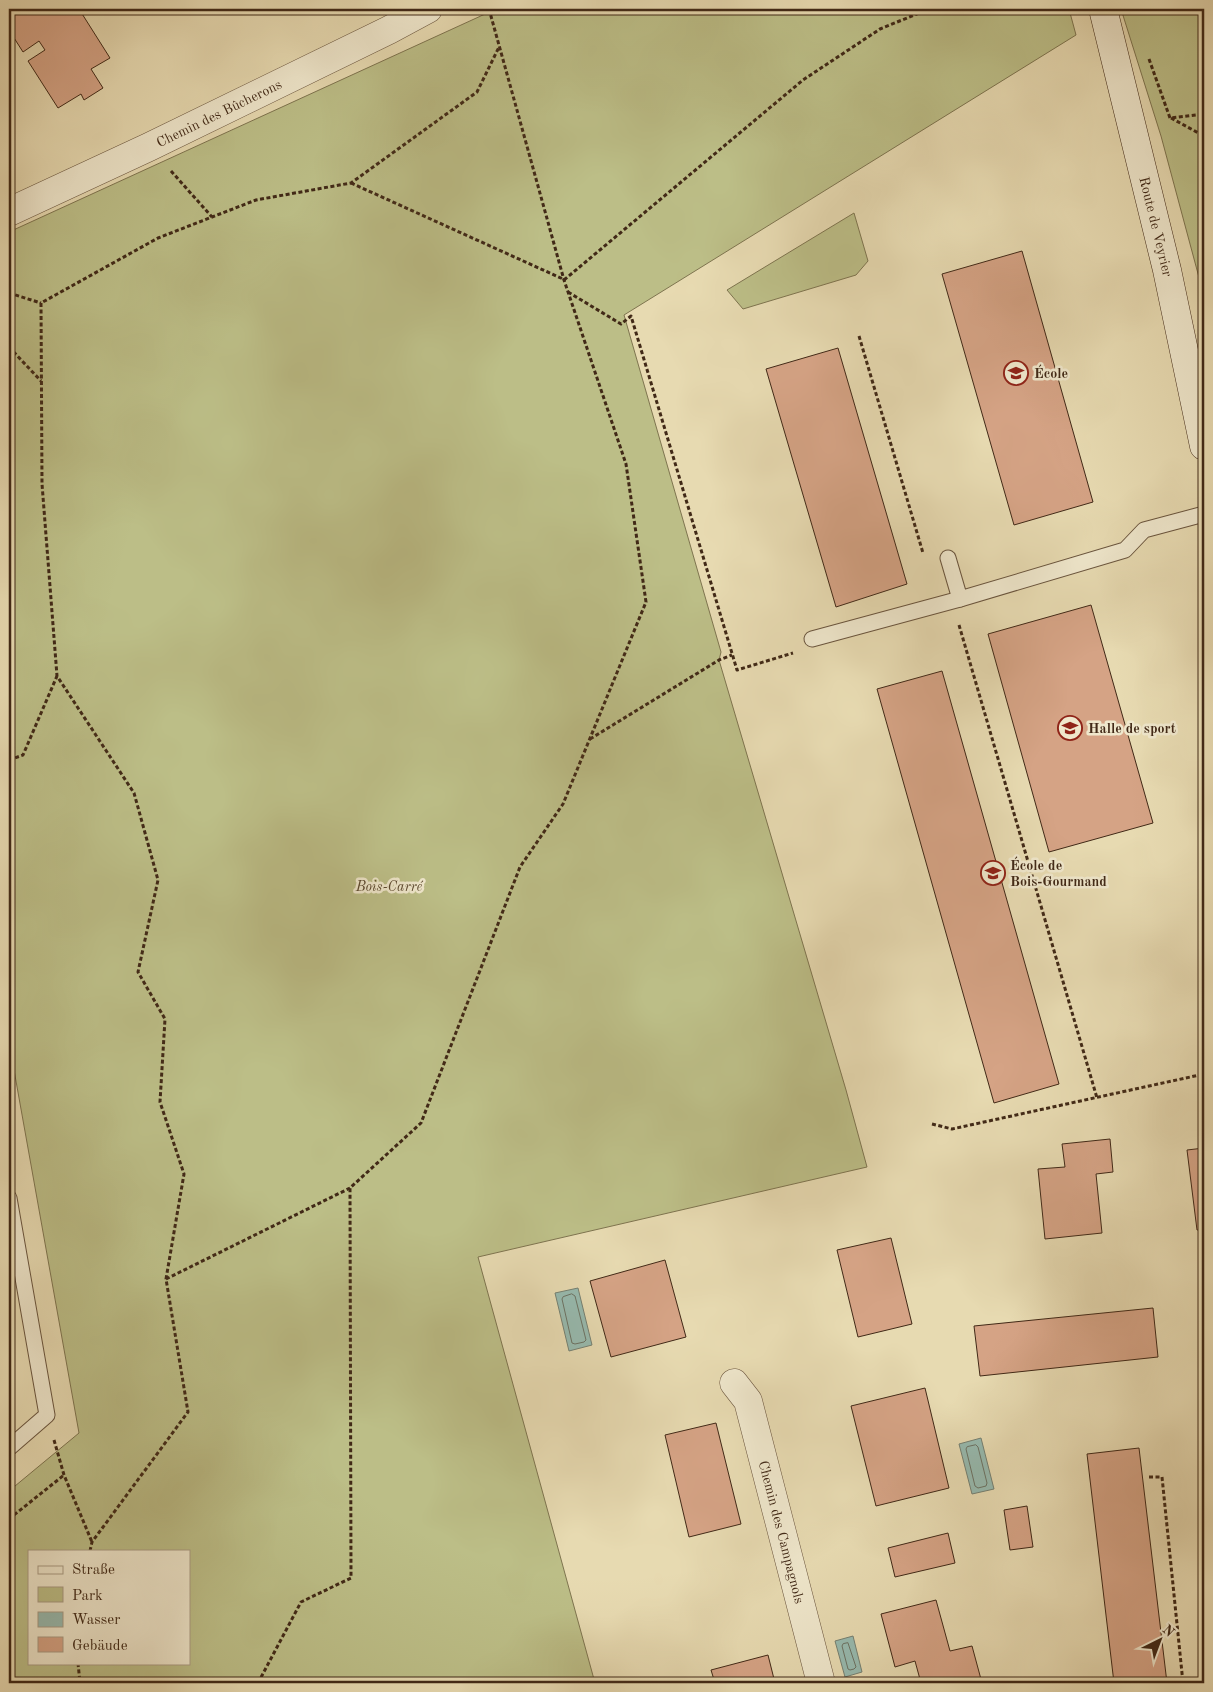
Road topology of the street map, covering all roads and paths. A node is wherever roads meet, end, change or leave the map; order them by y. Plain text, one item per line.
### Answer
1 (428, 9) edge
2 (489, 9) edge
3 (929, 9) edge
4 (1103, 9) edge
5 (499, 47) junction
6 (1148, 54) dead end
7 (1204, 114) edge
8 (1170, 118) junction
9 (1204, 136) edge
10 (149, 146) junction
11 (351, 183) junction
12 (9, 212) edge
13 (212, 217) junction
14 (564, 280) junction
15 (568, 292) junction
16 (9, 293) edge
17 (41, 304) junction
18 (859, 336) dead end
19 (9, 347) edge
20 (41, 382) junction
21 (1204, 446) edge
22 (1204, 514) edge
23 (925, 558) dead end
24 (948, 558) dead end
25 (956, 600) junction
26 (812, 639) joint
27 (732, 655) junction
28 (56, 676) junction
29 (590, 739) junction
30 (9, 760) edge
31 (1204, 1074) edge
32 (1097, 1098) junction
33 (932, 1124) dead end
34 (350, 1188) junction
35 (9, 1198) edge
36 (166, 1279) junction
37 (734, 1383) dead end
38 (47, 1416) junction
39 (9, 1448) edge
40 (64, 1475) junction
41 (1148, 1478) dead end
42 (9, 1519) edge
43 (92, 1542) junction
44 (90, 1550) edge
45 (78, 1664) edge
46 (80, 1683) edge
47 (258, 1683) edge
48 (821, 1683) edge
49 (1183, 1683) edge

1 - 10 street, Chemin des Bûcherons
2 - 5 path
3 - 14 path
4 - 21 street, Route de Veyrier
5 - 11 path
5 - 14 path
6 - 8 path
7 - 8 path
8 - 9 path
10 - 12 street, Chemin des Bûcherons
10 - 13 path
11 - 13 path
11 - 14 path
13 - 17 path
14 - 15 path
15 - 27 path
15 - 29 path
16 - 17 path
17 - 20 path
18 - 23 path
19 - 20 path
20 - 28 path
22 - 25 lane
24 - 25 lane
25 - 26 lane
25 - 32 path
26 - 27 path
27 - 29 path
28 - 30 path
28 - 36 path
29 - 34 path
31 - 32 path
32 - 33 path
34 - 36 path
34 - 47 path
35 - 38 lane
36 - 43 path
37 - 48 street, Chemin des Campagnols
38 - 39 lane
38 - 40 path
40 - 42 path
40 - 43 path
41 - 49 path
43 - 44 path
45 - 46 path

